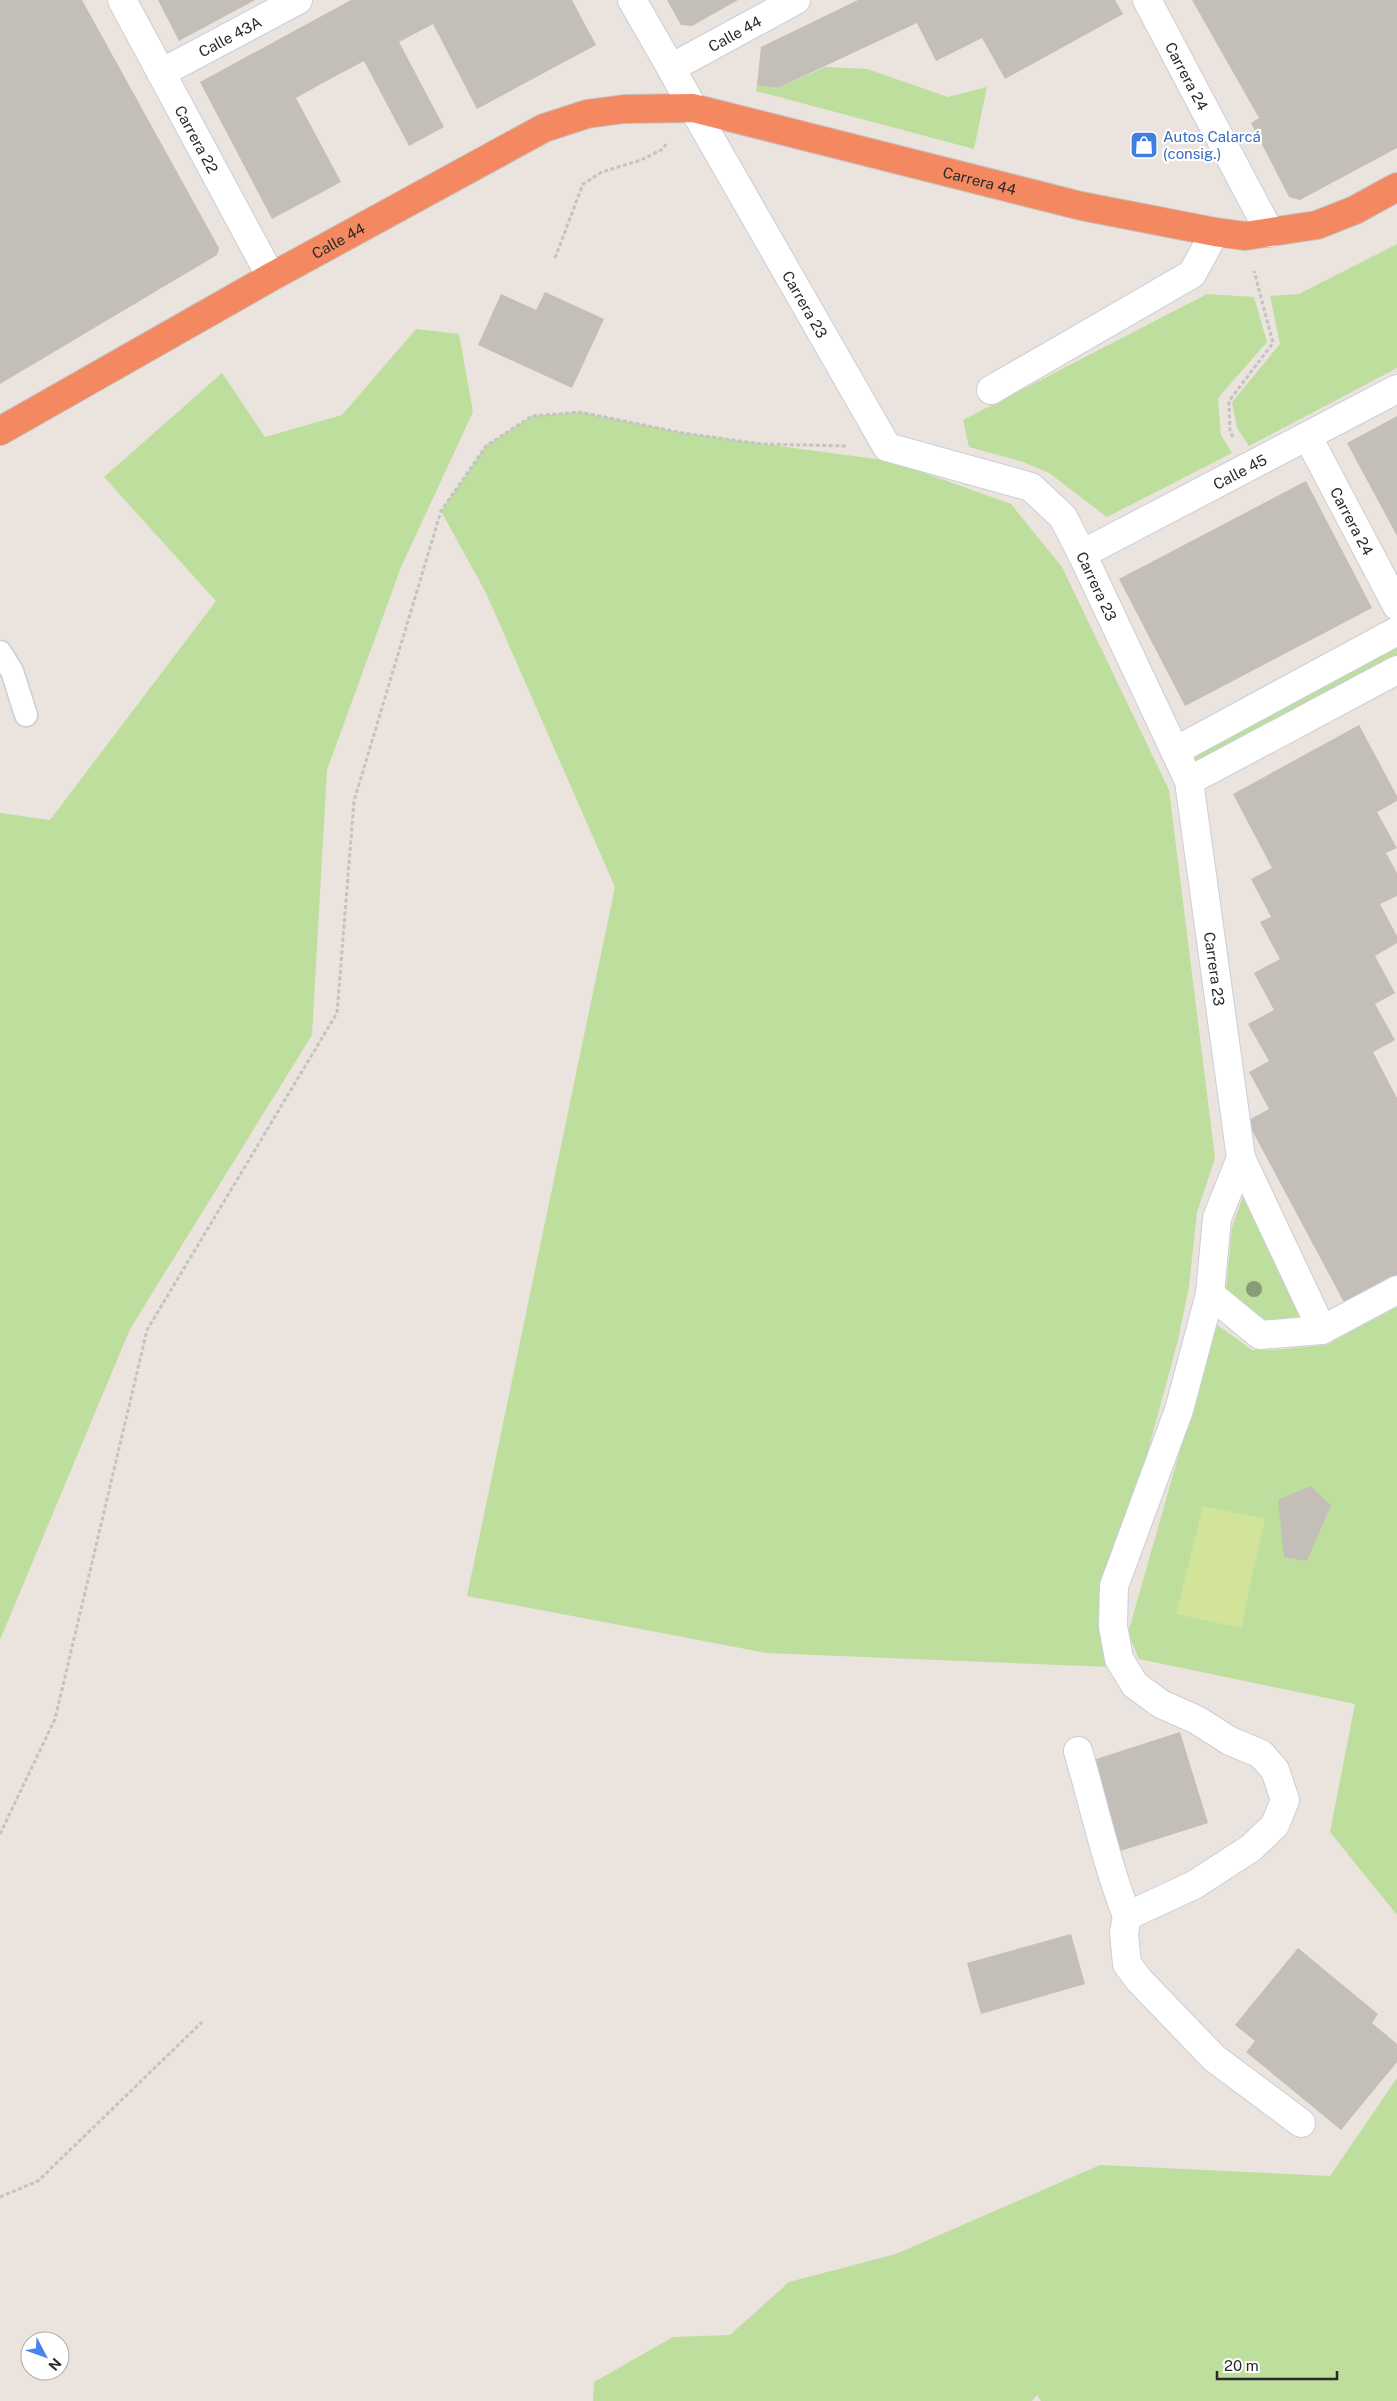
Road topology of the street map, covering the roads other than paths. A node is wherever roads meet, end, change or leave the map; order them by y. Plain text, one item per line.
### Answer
1 (122, 0) edge
2 (298, 0) edge
3 (632, 0) edge
4 (796, 0) edge
5 (1147, 0) edge
6 (671, 68) junction
7 (161, 72) junction
8 (693, 108) junction
9 (1397, 187) edge
10 (1215, 232) junction
11 (1258, 234) junction
12 (271, 278) junction
13 (991, 390) dead end
14 (1397, 390) edge
15 (0, 431) edge
16 (1308, 437) junction
17 (1082, 554) junction
18 (1397, 606) edge
19 (1397, 631) edge
20 (0, 652) edge
21 (1397, 670) edge
22 (26, 715) dead end
23 (1175, 751) junction
24 (1189, 781) junction
25 (1241, 1158) junction
26 (1397, 1290) edge
27 (1210, 1294) junction
28 (1322, 1330) junction
29 (1078, 1751) dead end
30 (1127, 1916) junction
31 (1301, 2123) dead end

1 - 7 street, Carrera 22
2 - 7 street, Calle 43A
3 - 6 street, Carrera 23
4 - 6 street, Calle 44
5 - 11 street, Carrera 24
6 - 8 street, Carrera 23
7 - 12 street, Carrera 22
8 - 10 highway, Carrera 44
8 - 12 highway, Calle 44
8 - 17 street, Carrera 23
9 - 11 highway
10 - 11 highway, Carrera 44
10 - 13 street
12 - 15 highway, Calle 44
14 - 16 street, Calle 45
16 - 17 street, Calle 45
16 - 18 street, Carrera 24
17 - 23 street, Carrera 23
19 - 23 street
20 - 22 lane
21 - 24 street
23 - 24 street, Carrera 23
24 - 25 street, Carrera 23
25 - 27 street
25 - 28 street, Carrera 23
26 - 28 street
27 - 28 street
27 - 30 street
29 - 30 street
30 - 31 street

